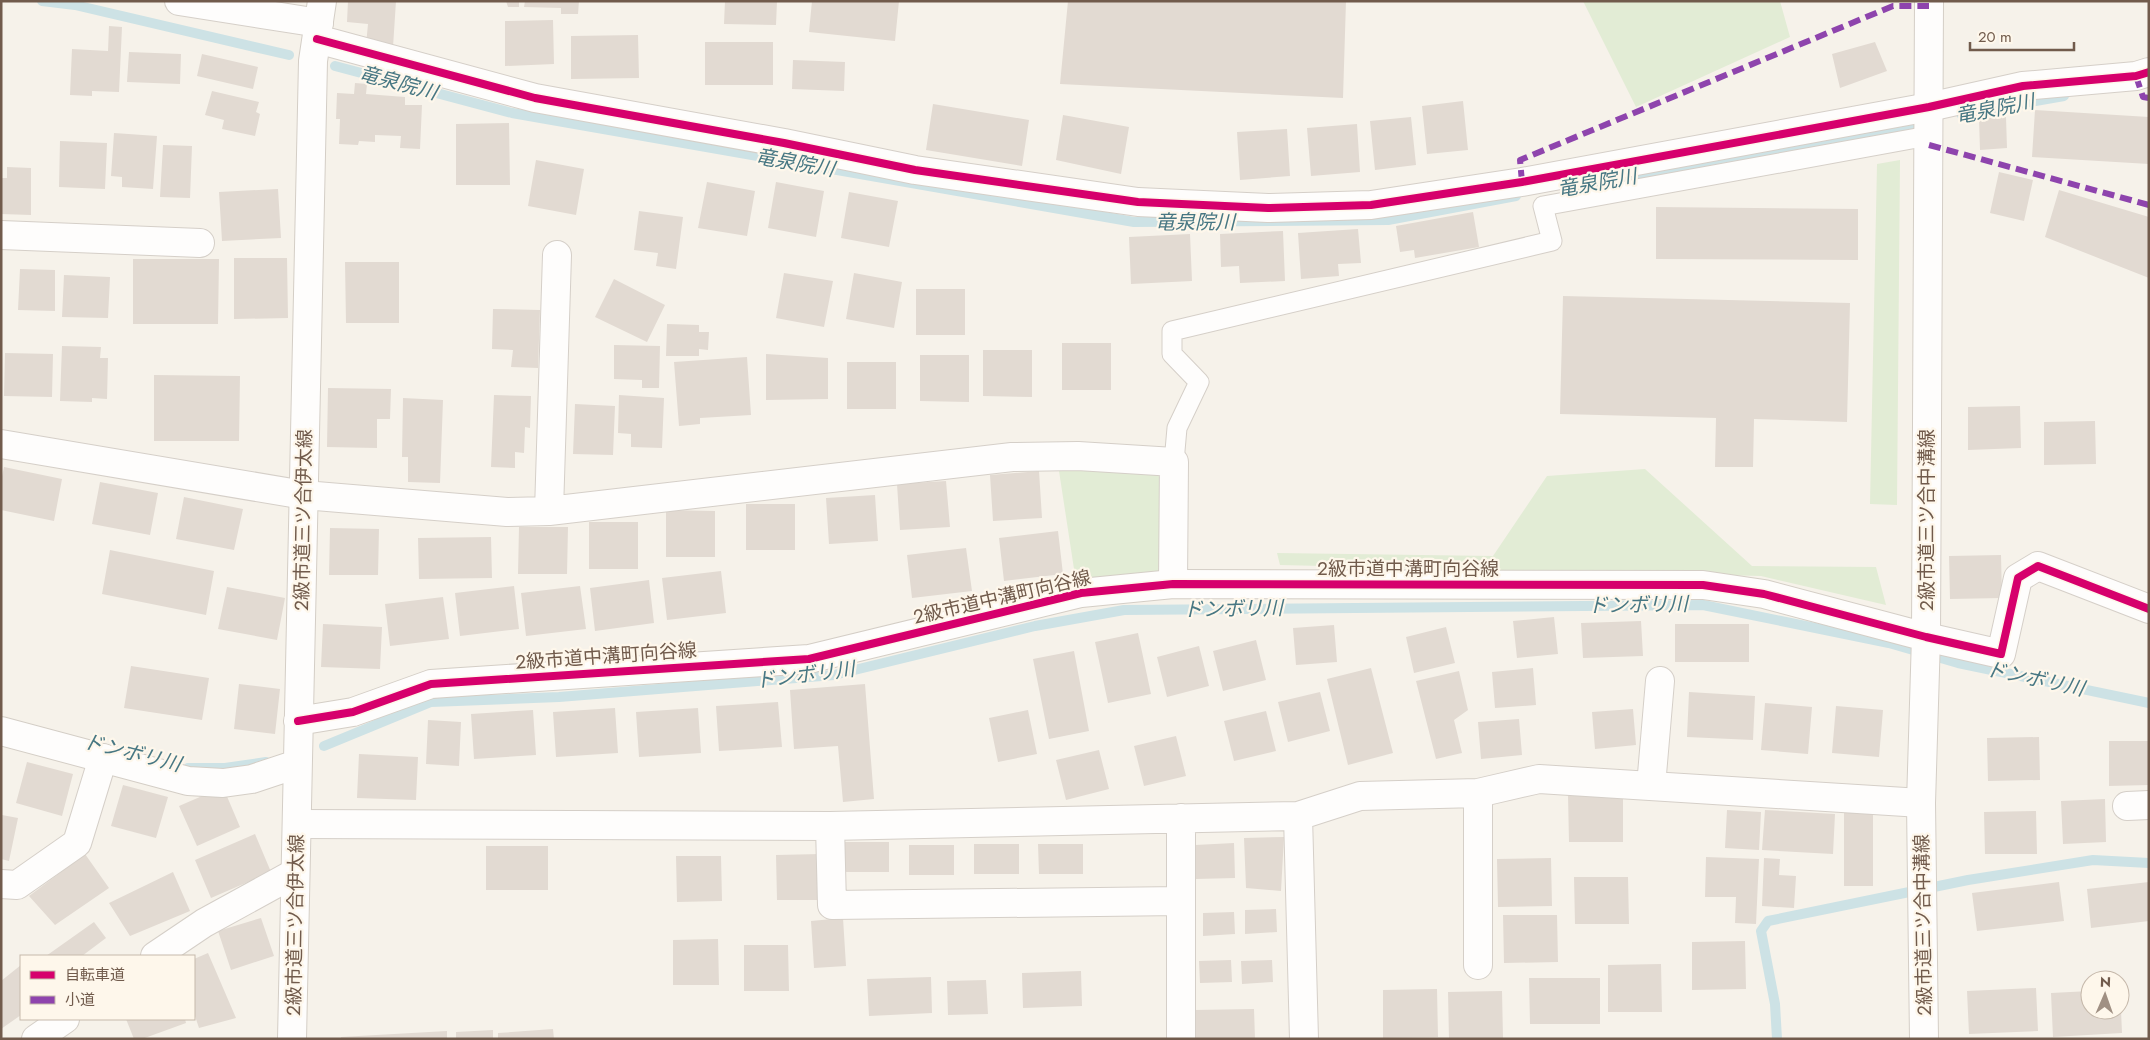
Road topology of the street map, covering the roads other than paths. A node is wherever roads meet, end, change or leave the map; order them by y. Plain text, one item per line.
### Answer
1 (179, 1) edge
2 (1929, 1) edge
3 (319, 21) edge
4 (2149, 72) edge
5 (1928, 107) junction
6 (1928, 136) junction
7 (1, 236) edge
8 (200, 243) dead end
9 (557, 255) dead end
10 (1, 444) edge
11 (1174, 462) junction
12 (304, 495) junction
13 (549, 511) junction
14 (1173, 584) junction
15 (2149, 609) edge
16 (1926, 637) junction
17 (1660, 681) dead end
18 (298, 721) junction
19 (1, 731) edge
20 (103, 758) junction
21 (297, 764) junction
22 (1651, 786) junction
23 (1478, 793) junction
24 (1921, 803) junction
25 (1298, 816) junction
26 (1181, 818) junction
27 (297, 824) junction
28 (830, 826) junction
29 (296, 873) junction
30 (1, 884) edge
31 (1181, 901) junction
32 (156, 955) edge
33 (1478, 965) dead end
34 (64, 1020) edge
35 (36, 1039) edge
36 (292, 1039) edge
37 (1181, 1039) edge
38 (1304, 1039) edge
39 (1924, 1039) edge

1 - 3 street
2 - 5 street, 2級市道三ツ合中溝線
3 - 5 street
3 - 12 street, 2級市道三ツ合伊太線
4 - 5 street
5 - 6 street, 2級市道三ツ合中溝線
6 - 11 lane
6 - 16 street, 2級市道三ツ合中溝線
7 - 8 street
9 - 13 street
10 - 12 street
11 - 13 street
11 - 14 street
12 - 13 street
12 - 18 street, 2級市道三ツ合伊太線
14 - 16 street, 2級市道中溝町向谷線
14 - 18 street, 2級市道中溝町向谷線
15 - 16 street, 2級市道中溝町向谷線
16 - 24 street, 2級市道三ツ合中溝線
17 - 22 street
18 - 21 street, 2級市道三ツ合伊太線
19 - 20 street
20 - 21 street
20 - 30 street
21 - 27 street, 2級市道三ツ合伊太線
22 - 23 street
22 - 24 street
23 - 25 street
23 - 33 street
24 - 39 street, 2級市道三ツ合中溝線
25 - 26 street
25 - 38 street
26 - 28 street
26 - 31 street
27 - 28 street
27 - 29 street, 2級市道三ツ合伊太線
28 - 31 street
29 - 32 street
29 - 36 street, 2級市道三ツ合伊太線
31 - 37 street
34 - 35 street

